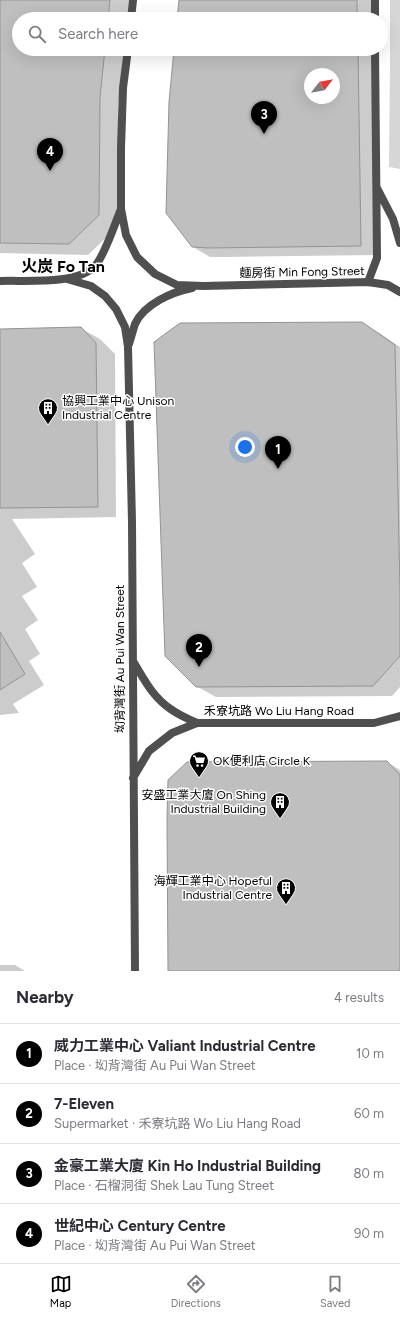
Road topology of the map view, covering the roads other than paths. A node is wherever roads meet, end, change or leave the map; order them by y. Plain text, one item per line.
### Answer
1 (133, 0) edge
2 (375, 0) edge
3 (132, 12) edge
4 (375, 12) edge
5 (127, 56) edge
6 (375, 56) edge
7 (376, 186) junction
8 (121, 209) junction
9 (400, 243) edge
10 (67, 279) junction
11 (0, 281) edge
12 (368, 282) junction
13 (204, 286) junction
14 (400, 292) edge
15 (128, 347) junction
16 (132, 659) junction
17 (400, 716) edge
18 (197, 723) junction
19 (133, 778) junction
20 (135, 971) edge

1 - 3 street
2 - 4 street
5 - 8 street
6 - 7 street
7 - 9 street
7 - 12 street
8 - 10 street
8 - 13 street
10 - 11 street
10 - 15 street
12 - 13 street, 麵房街 Min Fong Street
12 - 14 street, 麵房街 Min Fong Street
13 - 15 street
15 - 16 street, 㘭背灣街 Au Pui Wan Street
16 - 18 street
16 - 19 street, 㘭背灣街 Au Pui Wan Street
17 - 18 street, 禾寮坑路 Wo Liu Hang Road
18 - 19 street, 禾寮坑路 Wo Liu Hang Road
19 - 20 street, 㘭背灣街 Au Pui Wan Street

